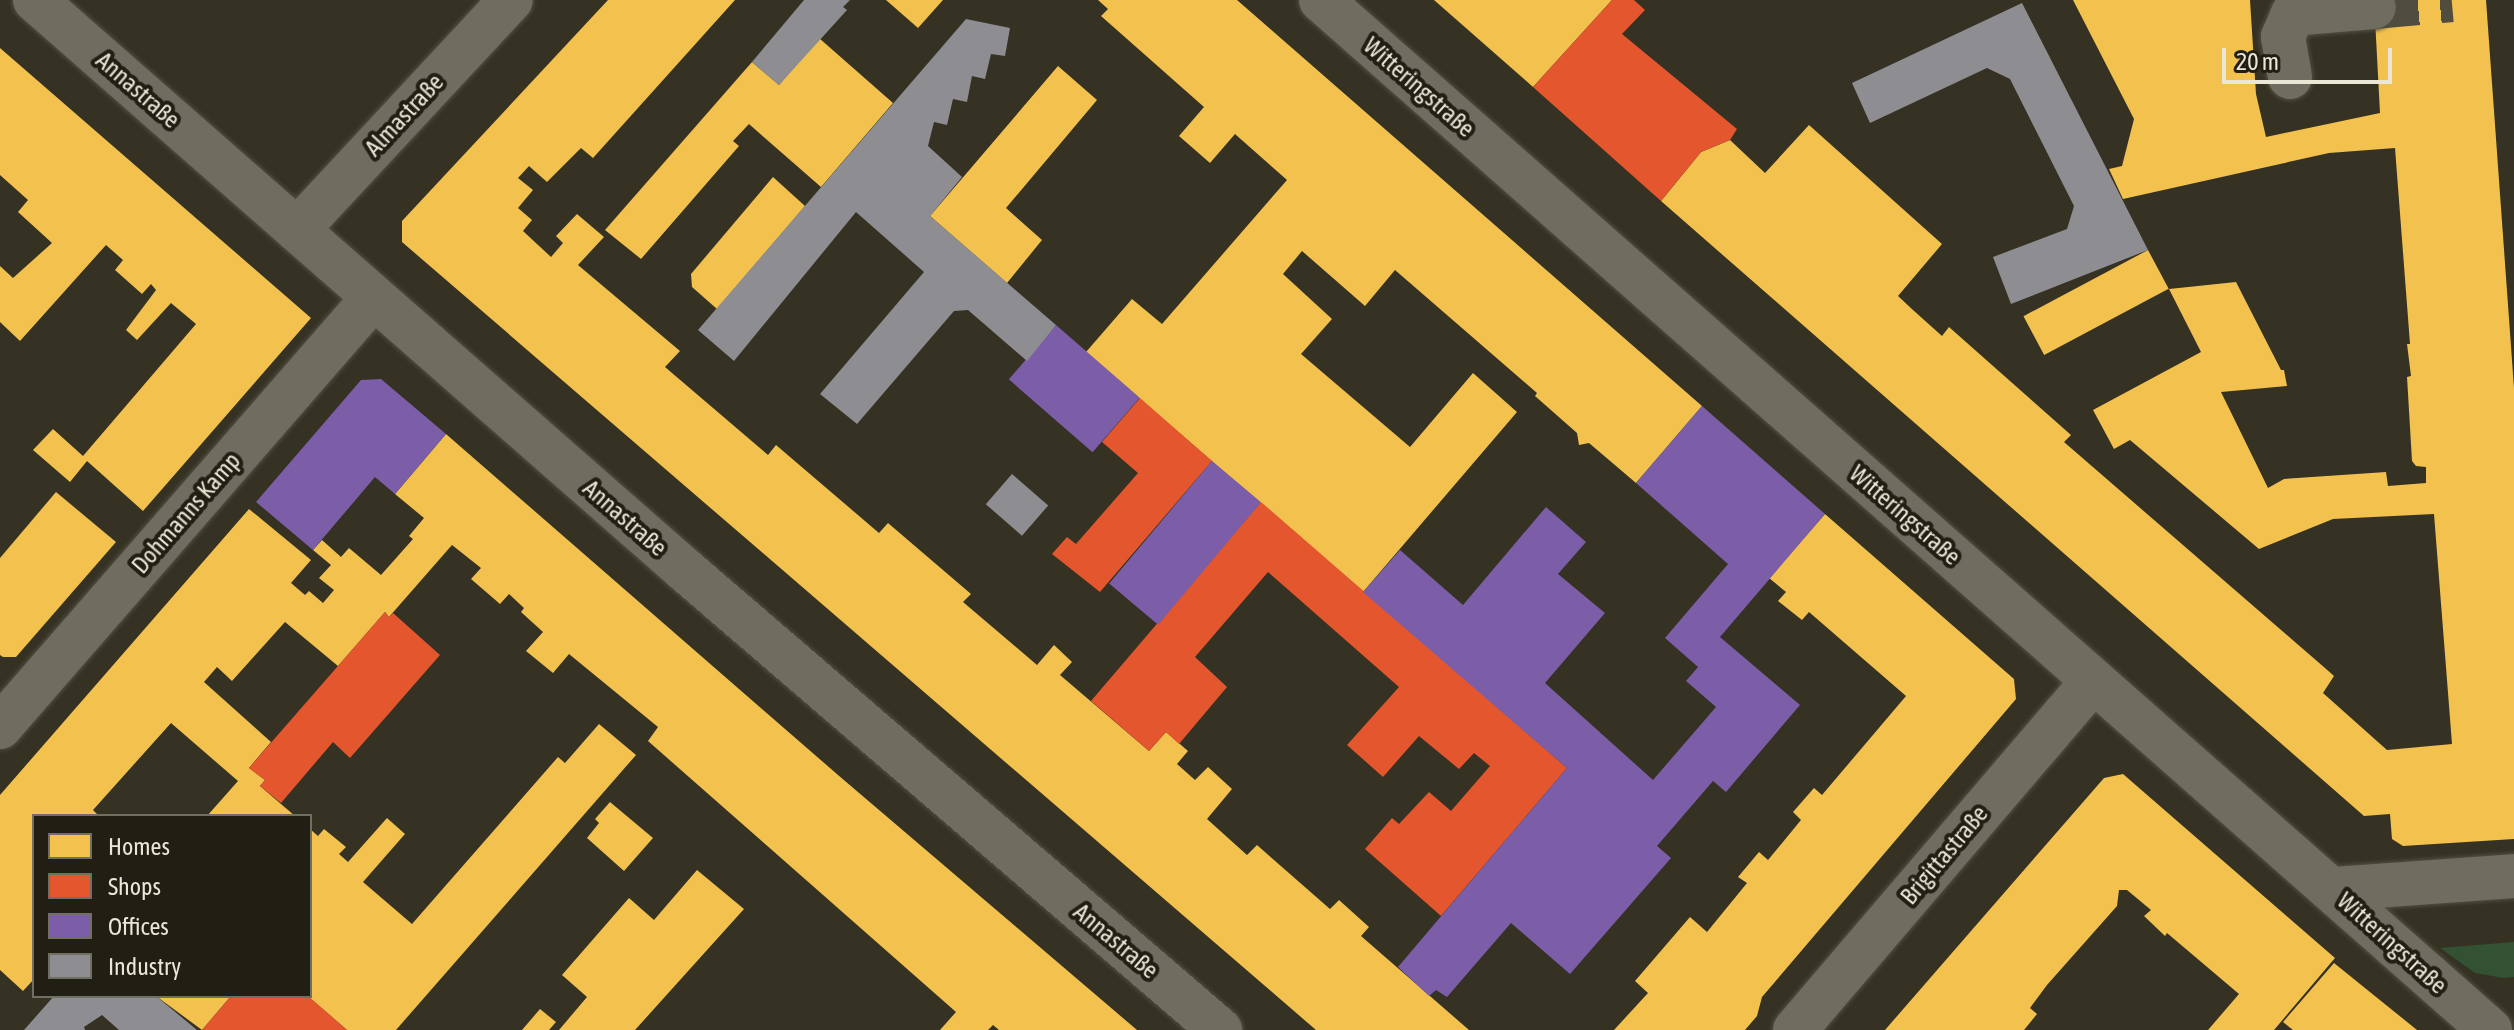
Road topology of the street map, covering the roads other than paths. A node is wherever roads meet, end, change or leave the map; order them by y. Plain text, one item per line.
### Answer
1 (35, 0) edge
2 (511, 0) edge
3 (1321, 0) edge
4 (2374, 7) dead end
5 (2290, 77) dead end
6 (297, 230) junction
7 (373, 298) junction
8 (2093, 681) junction
9 (0, 727) edge
10 (2514, 876) edge
11 (2334, 889) junction
12 (1220, 1030) edge
13 (1795, 1030) edge
14 (2490, 1030) edge

1 - 6 street, Annastraße
2 - 6 street, Almastraße
3 - 8 street, Witteringstraße
4 - 5 street
6 - 7 street, Annastraße
7 - 9 street, Dohmanns Kamp
7 - 12 street, Annastraße
8 - 11 street, Witteringstraße
8 - 13 street, Brigittastraße
10 - 11 street
11 - 14 street, Witteringstraße

